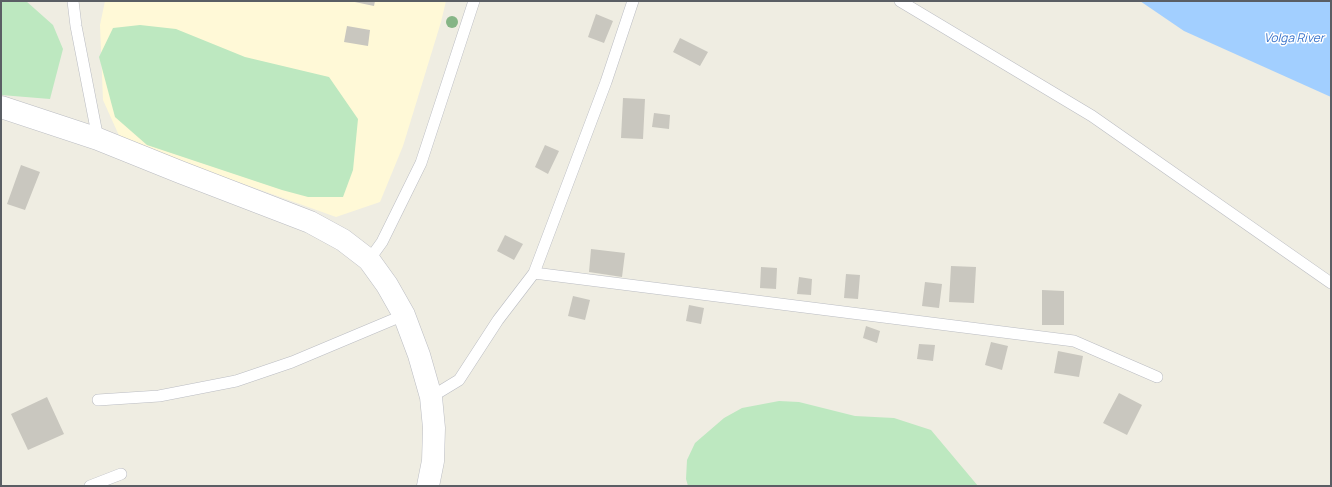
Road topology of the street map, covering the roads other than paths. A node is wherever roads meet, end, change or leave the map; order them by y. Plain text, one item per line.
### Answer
1 (73, 1) edge
2 (474, 1) edge
3 (633, 1) edge
4 (900, 1) edge
5 (1, 107) edge
6 (98, 138) junction
7 (369, 260) junction
8 (534, 273) junction
9 (1331, 282) edge
10 (404, 315) junction
11 (1158, 377) dead end
12 (431, 397) junction
13 (98, 400) dead end
14 (121, 474) dead end
15 (90, 486) edge
16 (428, 486) edge

1 - 6 lane
2 - 7 lane
3 - 8 lane
4 - 9 lane
5 - 6 street
6 - 7 street
7 - 10 street
8 - 11 lane
8 - 12 lane
10 - 12 street
10 - 13 lane
12 - 16 street
14 - 15 lane

